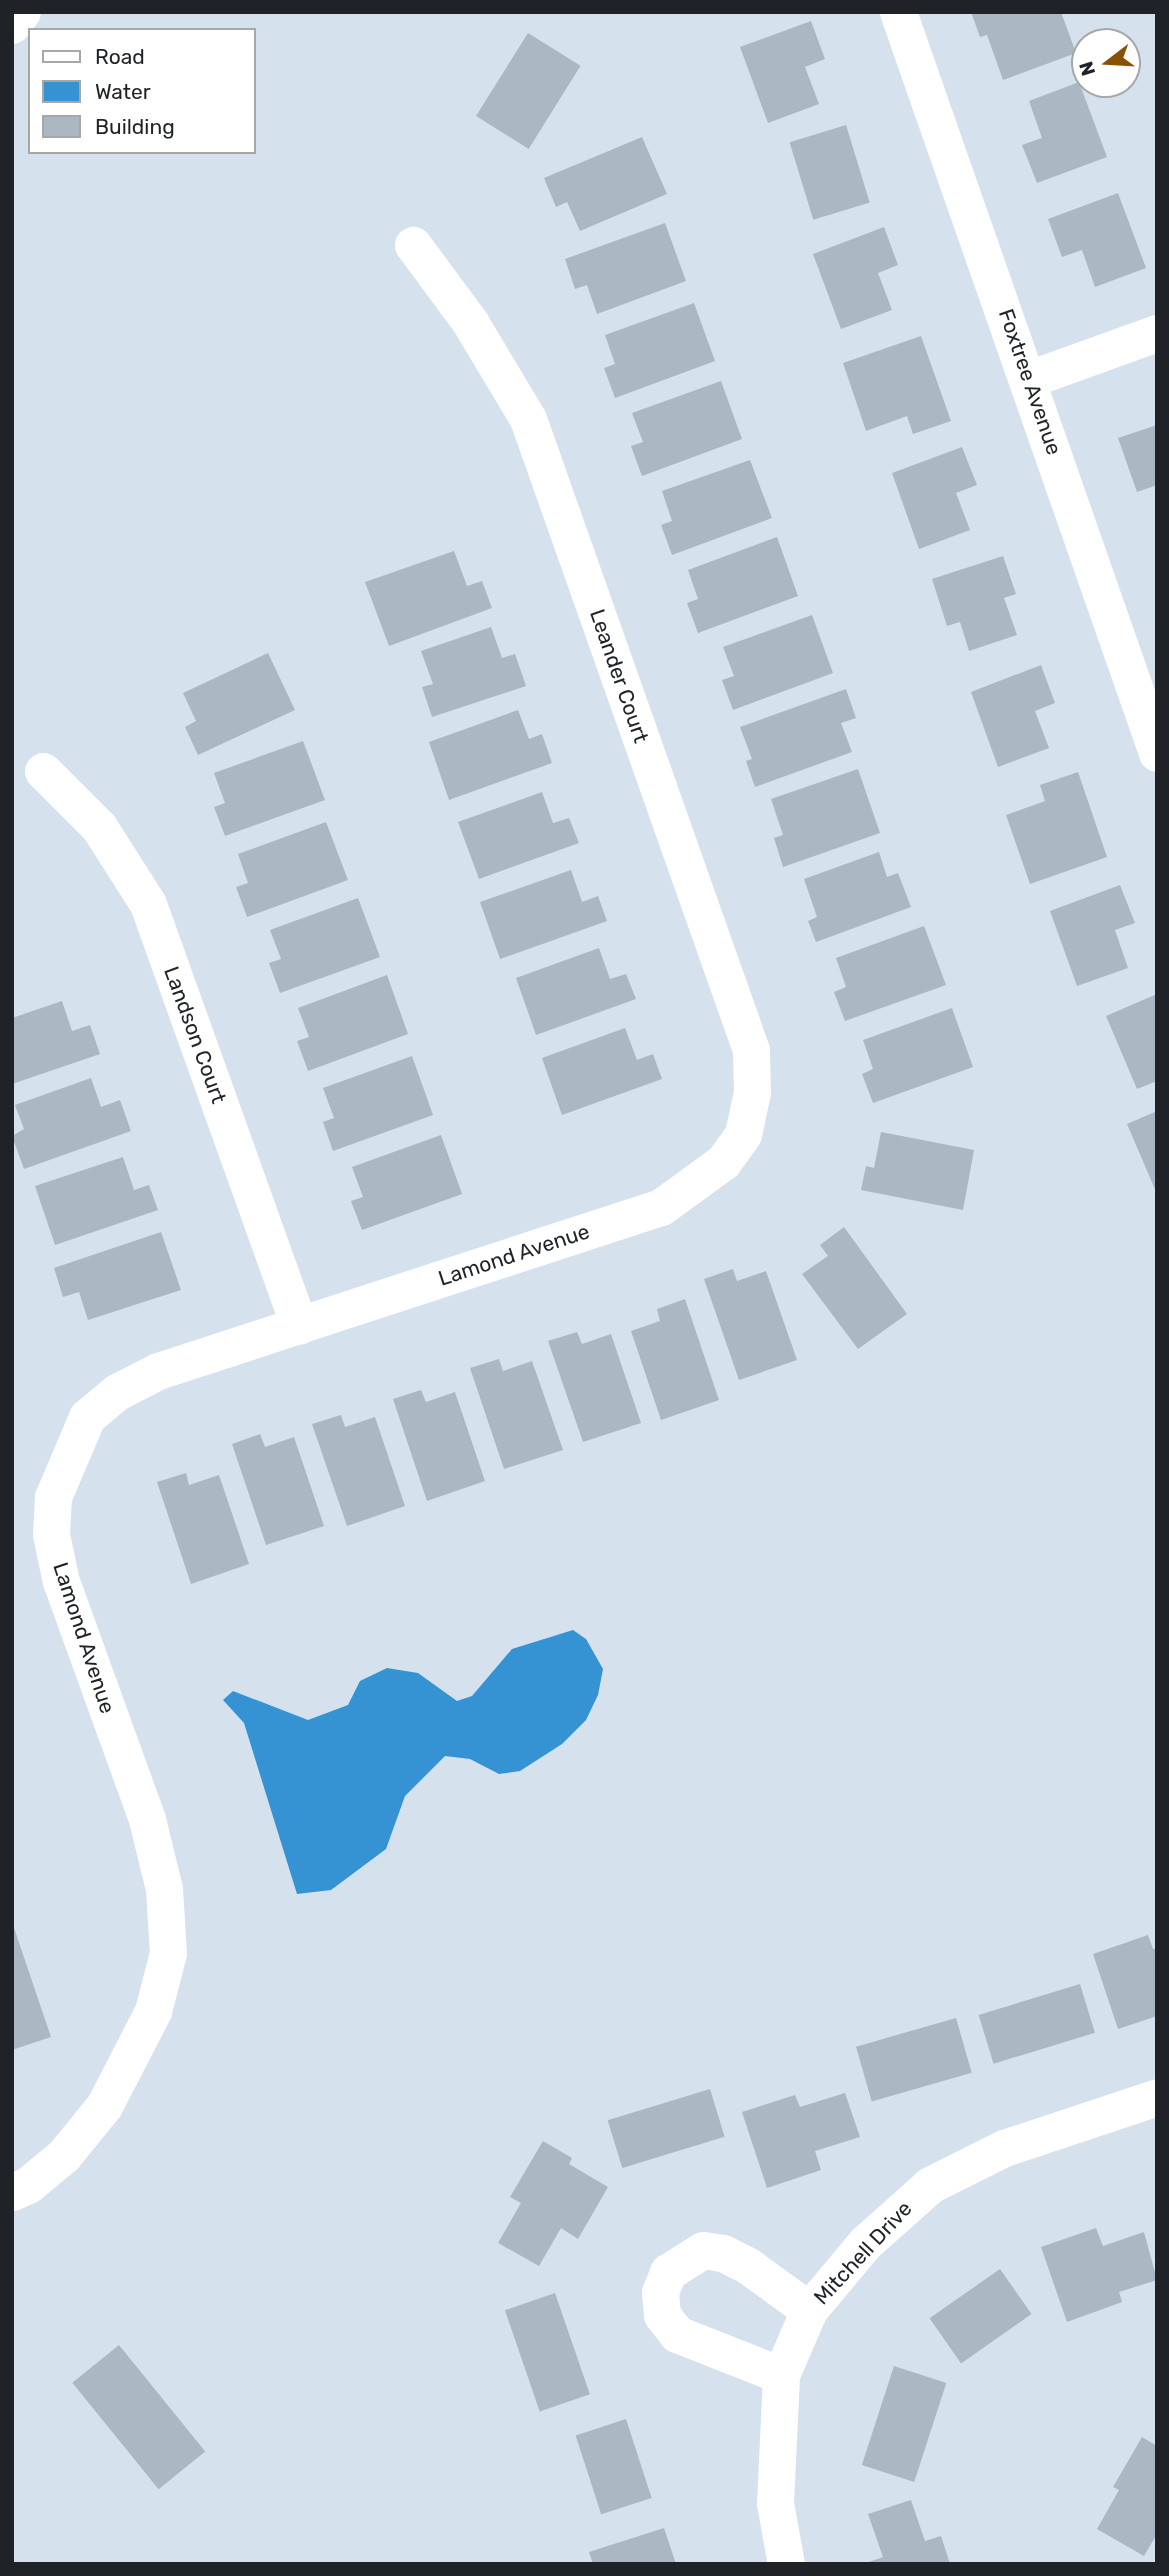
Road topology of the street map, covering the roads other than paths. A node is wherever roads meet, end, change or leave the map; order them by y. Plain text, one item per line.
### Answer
1 (22, 12) edge
2 (898, 12) edge
3 (12, 25) edge
4 (413, 245) dead end
5 (1157, 333) edge
6 (1029, 379) junction
7 (1157, 753) edge
8 (43, 771) dead end
9 (743, 1134) joint
10 (299, 1326) junction
11 (1157, 2097) edge
12 (12, 2192) edge
13 (809, 2310) junction
14 (781, 2375) junction
15 (786, 2564) edge

1 - 3 highway
2 - 6 street, Foxtree Avenue
4 - 9 street, Leander Court
5 - 6 street
6 - 7 street, Foxtree Avenue
8 - 10 street, Landson Court
9 - 10 street, Lamond Avenue
10 - 12 street, Lamond Avenue
11 - 13 street, Mitchell Drive
13 - 14 street, Mitchell Drive
13 - 14 street
14 - 15 street, Mitchell Drive

